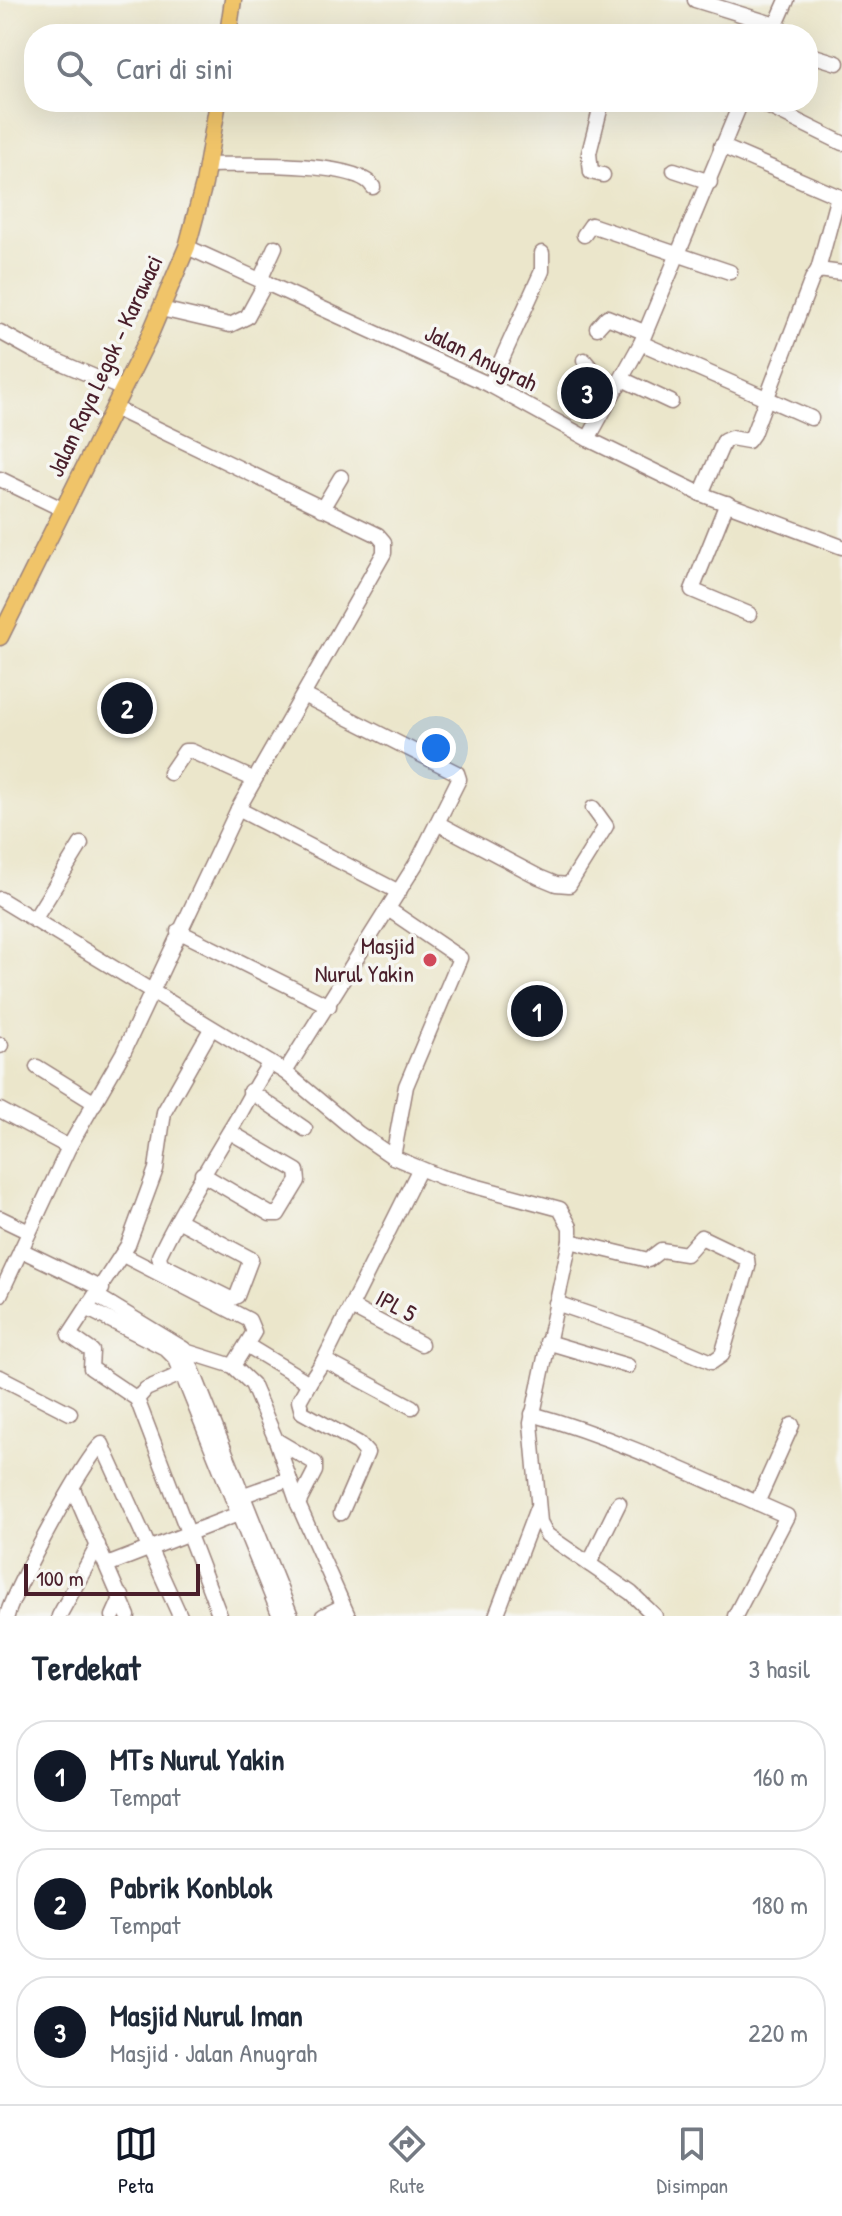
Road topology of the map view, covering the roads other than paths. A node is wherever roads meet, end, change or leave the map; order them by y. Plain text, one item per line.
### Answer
1 (233, 0) edge
2 (695, 0) edge
3 (787, 0) edge
4 (229, 24) edge
5 (760, 24) edge
6 (776, 24) edge
7 (818, 57) edge
8 (837, 63) dead end
9 (216, 112) edge
10 (599, 112) edge
11 (736, 112) edge
12 (779, 112) edge
13 (842, 143) edge
14 (721, 146) junction
15 (208, 165) junction
16 (674, 170) dead end
17 (603, 175) dead end
18 (710, 182) junction
19 (373, 187) dead end
20 (840, 197) edge
21 (584, 235) dead end
22 (187, 247) junction
23 (275, 247) dead end
24 (542, 253) dead end
25 (677, 253) junction
26 (818, 270) junction
27 (730, 272) dead end
28 (842, 273) edge
29 (263, 281) junction
30 (161, 309) junction
31 (597, 328) dead end
32 (0, 332) edge
33 (642, 337) junction
34 (584, 360) dead end
35 (620, 383) junction
36 (490, 385) junction
37 (123, 389) junction
38 (768, 400) junction
39 (671, 402) dead end
40 (114, 408) junction
41 (811, 418) dead end
42 (588, 439) junction
43 (341, 477) dead end
44 (0, 479) edge
45 (701, 494) junction
46 (727, 503) junction
47 (322, 509) junction
48 (64, 510) junction
49 (842, 547) edge
50 (749, 614) dead end
51 (0, 637) edge
52 (305, 696) junction
53 (170, 773) dead end
54 (253, 779) junction
55 (593, 808) dead end
56 (238, 809) junction
57 (439, 824) junction
58 (81, 844) dead end
59 (399, 892) junction
60 (0, 899) edge
61 (388, 909) junction
62 (34, 920) junction
63 (178, 931) junction
64 (149, 991) junction
65 (329, 1006) junction
66 (211, 1029) junction
67 (270, 1063) junction
68 (37, 1067) dead end
69 (285, 1072) junction
70 (250, 1091) junction
71 (95, 1103) junction
72 (0, 1110) edge
73 (305, 1129) dead end
74 (230, 1132) junction
75 (69, 1147) junction
76 (393, 1157) junction
77 (419, 1170) junction
78 (202, 1174) junction
79 (0, 1218) edge
80 (178, 1220) junction
81 (29, 1232) junction
82 (570, 1241) junction
83 (21, 1250) junction
84 (123, 1255) junction
85 (0, 1295) edge
86 (96, 1298) junction
87 (556, 1303) junction
88 (351, 1307) junction
89 (547, 1342) junction
90 (421, 1344) dead end
91 (253, 1349) dead end
92 (178, 1351) junction
93 (324, 1360) junction
94 (233, 1366) junction
95 (628, 1366) dead end
96 (188, 1371) junction
97 (0, 1377) edge
98 (309, 1383) junction
99 (137, 1399) junction
100 (412, 1407) dead end
101 (70, 1413) dead end
102 (532, 1414) junction
103 (792, 1425) dead end
104 (276, 1440) junction
105 (289, 1479) junction
106 (73, 1489) junction
107 (241, 1496) junction
108 (619, 1503) dead end
109 (757, 1503) junction
110 (298, 1504) junction
111 (537, 1506) junction
112 (241, 1513) junction
113 (341, 1513) dead end
114 (186, 1533) junction
115 (98, 1545) junction
116 (149, 1549) junction
117 (589, 1564) junction
118 (107, 1565) junction
119 (122, 1596) junction
120 (346, 1611) edge
121 (7, 1616) edge
122 (59, 1616) edge
123 (113, 1616) edge
124 (128, 1616) edge
125 (180, 1616) edge
126 (220, 1616) edge
127 (280, 1616) edge
128 (291, 1616) edge
129 (323, 1616) edge
130 (496, 1616) edge
131 (655, 1616) edge
132 (735, 1616) edge

1 - 4 main road
2 - 5 street
3 - 6 street
7 - 8 street
9 - 15 main road, Jalan Raya Legok - Karawaci
10 - 17 street
11 - 14 street
12 - 13 street
14 - 18 street
14 - 20 street
15 - 19 street
15 - 22 main road, Jalan Raya Legok - Karawaci
16 - 18 street
18 - 25 street
20 - 26 street
21 - 25 street
22 - 29 street, Jalan Anugrah
22 - 30 main road, Jalan Raya Legok - Karawaci
23 - 29 street
24 - 36 street
25 - 27 street
25 - 33 street
26 - 28 street
26 - 38 street
29 - 30 street
29 - 36 street, Jalan Anugrah
30 - 37 main road, Jalan Raya Legok - Karawaci
31 - 33 street
32 - 37 street
33 - 35 street
33 - 38 street
34 - 35 street
35 - 39 street
35 - 42 street
36 - 42 street, Jalan Anugrah
37 - 40 main road, Jalan Raya Legok - Karawaci
38 - 41 street
38 - 45 street
40 - 47 street
40 - 48 main road, Jalan Raya Legok - Karawaci
42 - 45 street, Jalan Anugrah
43 - 47 street
44 - 48 street
45 - 46 street, Jalan Anugrah
46 - 49 street, Jalan Anugrah
46 - 50 street
47 - 52 street
48 - 51 main road, Jalan Raya Legok - Karawaci
52 - 54 street
52 - 57 street
53 - 54 street
54 - 56 street
55 - 57 street
56 - 59 street
56 - 63 street
57 - 59 street
58 - 62 street
59 - 61 street
60 - 62 street
61 - 65 street
61 - 76 street
62 - 64 street
63 - 64 street
63 - 65 street
64 - 66 street
64 - 71 street
65 - 69 street
66 - 67 street
66 - 84 street
67 - 69 street
67 - 70 street
68 - 71 street
69 - 76 street
70 - 73 street
70 - 74 street
71 - 75 street
72 - 75 street
74 - 78 street
74 - 78 street
75 - 81 street
76 - 77 street
77 - 82 street
77 - 88 street
78 - 80 street
79 - 81 street
80 - 80 street
81 - 83 street
82 - 87 street
82 - 87 street
83 - 85 street
83 - 86 street
84 - 86 street
84 - 94 street
86 - 92 street
86 - 99 street
87 - 89 street
88 - 90 street, IPL 5
88 - 93 street
89 - 95 street
89 - 102 street
91 - 98 street
92 - 94 street
92 - 96 street
93 - 98 street
93 - 100 street
94 - 104 street
96 - 99 street
96 - 107 street
96 - 112 street
97 - 101 street
98 - 113 street
99 - 114 street
102 - 109 street
102 - 111 street
103 - 109 street
104 - 105 street
104 - 110 street
105 - 107 street
105 - 110 street
106 - 115 street
106 - 116 street
106 - 121 street
107 - 112 street
108 - 117 street
109 - 132 street
110 - 120 street
111 - 117 street
111 - 130 street
112 - 114 street
112 - 127 street
112 - 128 street
114 - 116 street
114 - 126 street
115 - 118 street
115 - 122 street
116 - 118 street
116 - 125 street
117 - 131 street
118 - 119 street
119 - 123 street
119 - 124 street
120 - 129 street

